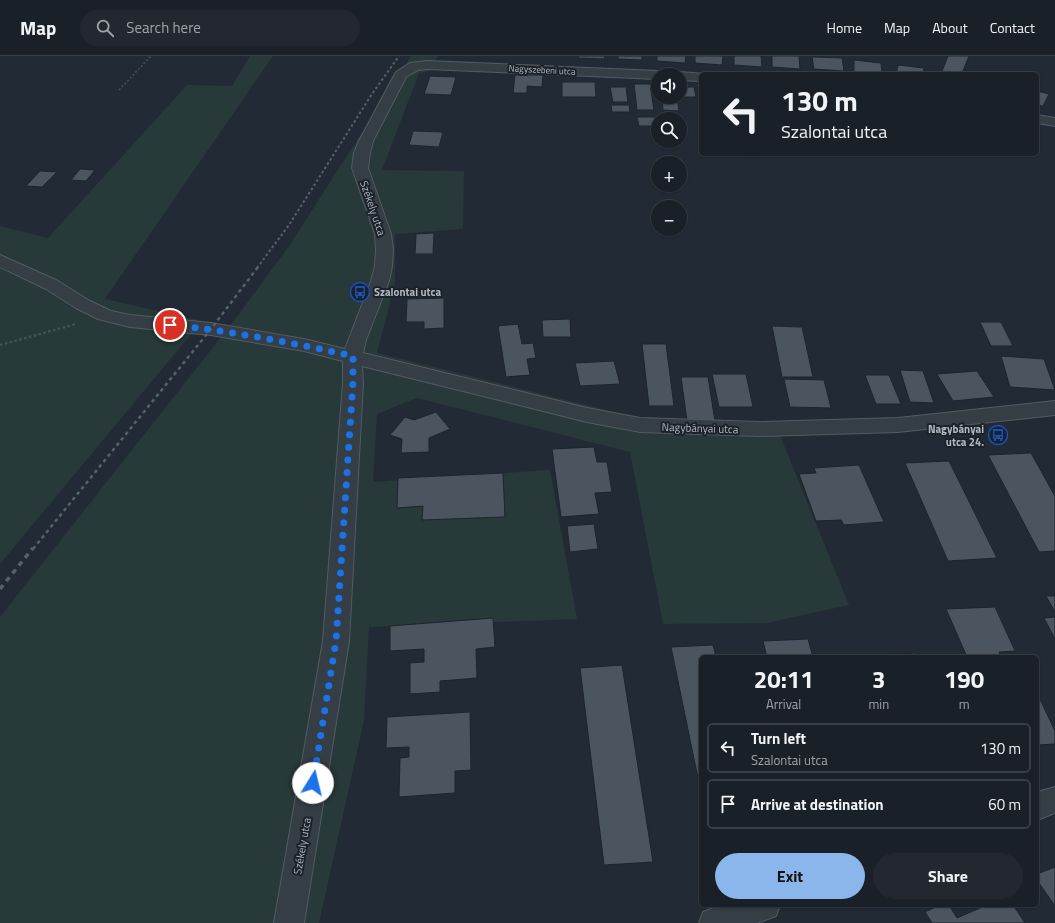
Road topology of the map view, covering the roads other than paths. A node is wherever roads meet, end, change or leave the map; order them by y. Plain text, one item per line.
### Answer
1 (430, 60) edge
2 (651, 75) edge
3 (687, 76) edge
4 (699, 77) edge
5 (1039, 119) edge
6 (1055, 122) edge
7 (0, 260) edge
8 (353, 356) junction
9 (1055, 408) edge
10 (1055, 800) edge
11 (1039, 805) edge
12 (759, 907) edge
13 (289, 923) edge
14 (714, 923) edge

1 - 2 street, Nagyszebeni utca
1 - 8 street, Székely utca
3 - 4 street
5 - 6 street
7 - 8 street
8 - 9 street, Nagybányai utca
8 - 13 street, Székely utca
10 - 11 street
12 - 14 street

